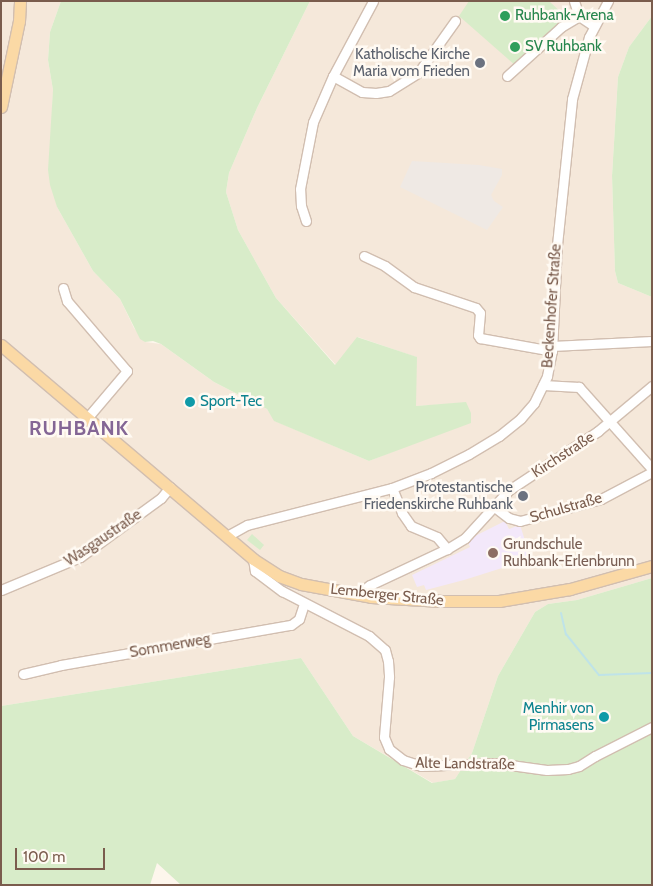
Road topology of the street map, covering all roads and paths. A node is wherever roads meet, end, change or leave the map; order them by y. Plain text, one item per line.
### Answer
1 (20, 1) edge
2 (373, 1) edge
3 (574, 1) edge
4 (608, 1) edge
5 (579, 16) junction
6 (455, 21) dead end
7 (594, 26) junction
8 (333, 76) junction
9 (507, 76) dead end
10 (1, 107) edge
11 (306, 220) dead end
12 (364, 256) dead end
13 (63, 288) dead end
14 (652, 341) edge
15 (1, 345) edge
16 (552, 348) junction
17 (543, 385) junction
18 (652, 386) edge
19 (88, 417) junction
20 (610, 423) junction
21 (652, 471) edge
22 (170, 486) junction
23 (392, 488) junction
24 (493, 506) junction
25 (227, 536) junction
26 (447, 549) junction
27 (253, 559) junction
28 (652, 566) edge
29 (1, 590) edge
30 (357, 595) junction
31 (304, 604) junction
32 (23, 674) dead end
33 (652, 727) edge

1 - 10 main road
2 - 8 street
3 - 5 street
4 - 7 street, Beckenhofer Straße
5 - 7 street
5 - 9 street
6 - 8 street
7 - 16 street, Beckenhofer Straße
8 - 11 street
12 - 16 street
13 - 19 street
14 - 16 street
15 - 19 main road, Lemberger Straße
16 - 17 street, Beckenhofer Straße
17 - 20 street
17 - 23 street, Beckenhofer Straße
18 - 20 street, Kirchstraße
19 - 22 main road, Lemberger Straße
20 - 21 street
20 - 24 street, Kirchstraße
21 - 24 street, Schulstraße
22 - 25 main road, Lemberger Straße
22 - 29 street, Wasgaustraße
23 - 25 street, Beckenhofer Straße
23 - 26 street
24 - 26 street
25 - 27 main road, Lemberger Straße
26 - 30 street
27 - 30 main road, Lemberger Straße
27 - 31 street, Alte Landstraße
28 - 30 main road, Lemberger Straße
31 - 32 street, Sommerweg
31 - 33 street, Alte Landstraße

